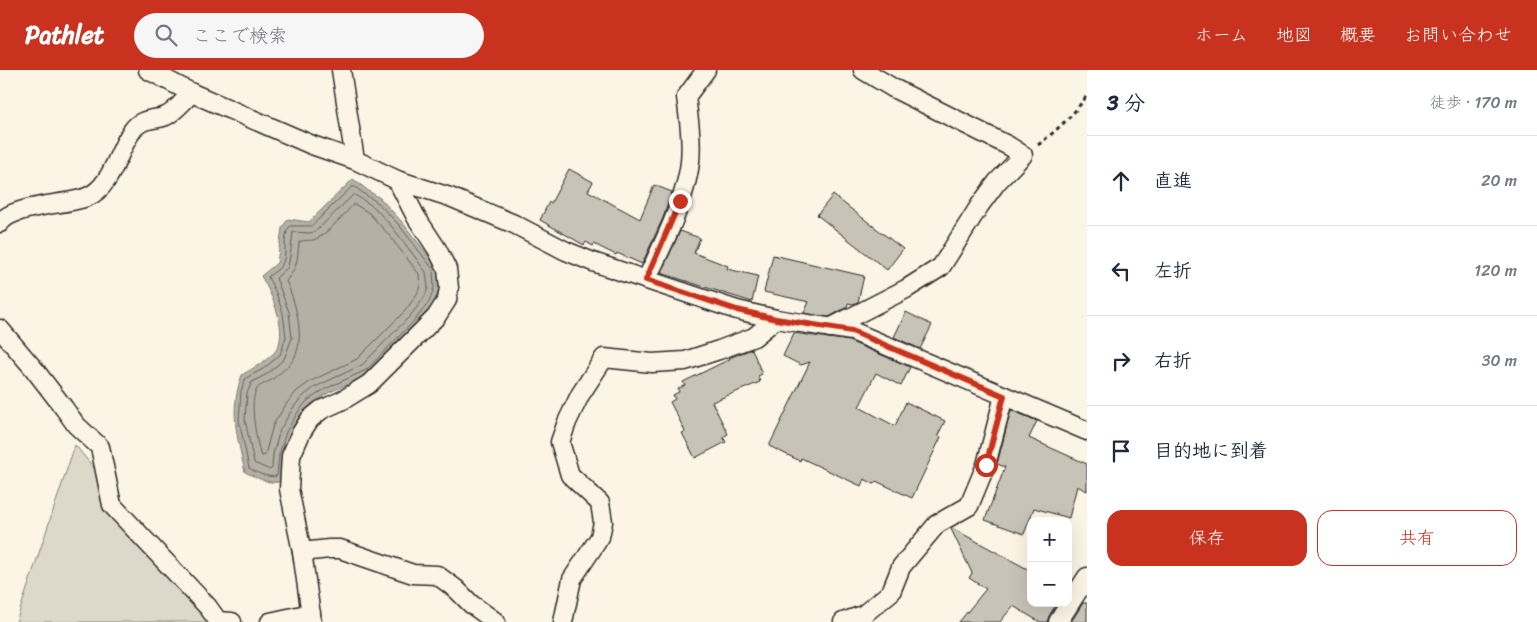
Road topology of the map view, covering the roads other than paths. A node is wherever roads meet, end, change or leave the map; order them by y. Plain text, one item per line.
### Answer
1 (148, 70) edge
2 (341, 70) edge
3 (706, 70) edge
4 (863, 70) edge
5 (192, 93) junction
6 (355, 160) junction
7 (397, 180) junction
8 (0, 223) edge
9 (646, 280) junction
10 (776, 319) junction
11 (830, 328) junction
12 (0, 329) edge
13 (1004, 396) junction
14 (1087, 431) edge
15 (302, 552) junction
16 (1087, 577) edge
17 (311, 617) edge
18 (232, 622) edge
19 (270, 622) edge
20 (496, 622) edge
21 (563, 622) edge
22 (843, 622) edge
23 (1058, 622) edge

1 - 5 street
2 - 6 street
3 - 9 street
4 - 11 street
5 - 6 street
5 - 8 street
6 - 7 street
7 - 9 street
7 - 15 street
9 - 10 street
10 - 11 street
10 - 21 street
11 - 13 street
12 - 18 street
13 - 14 street
13 - 22 street
15 - 17 street
15 - 20 street
16 - 23 street
17 - 19 street

